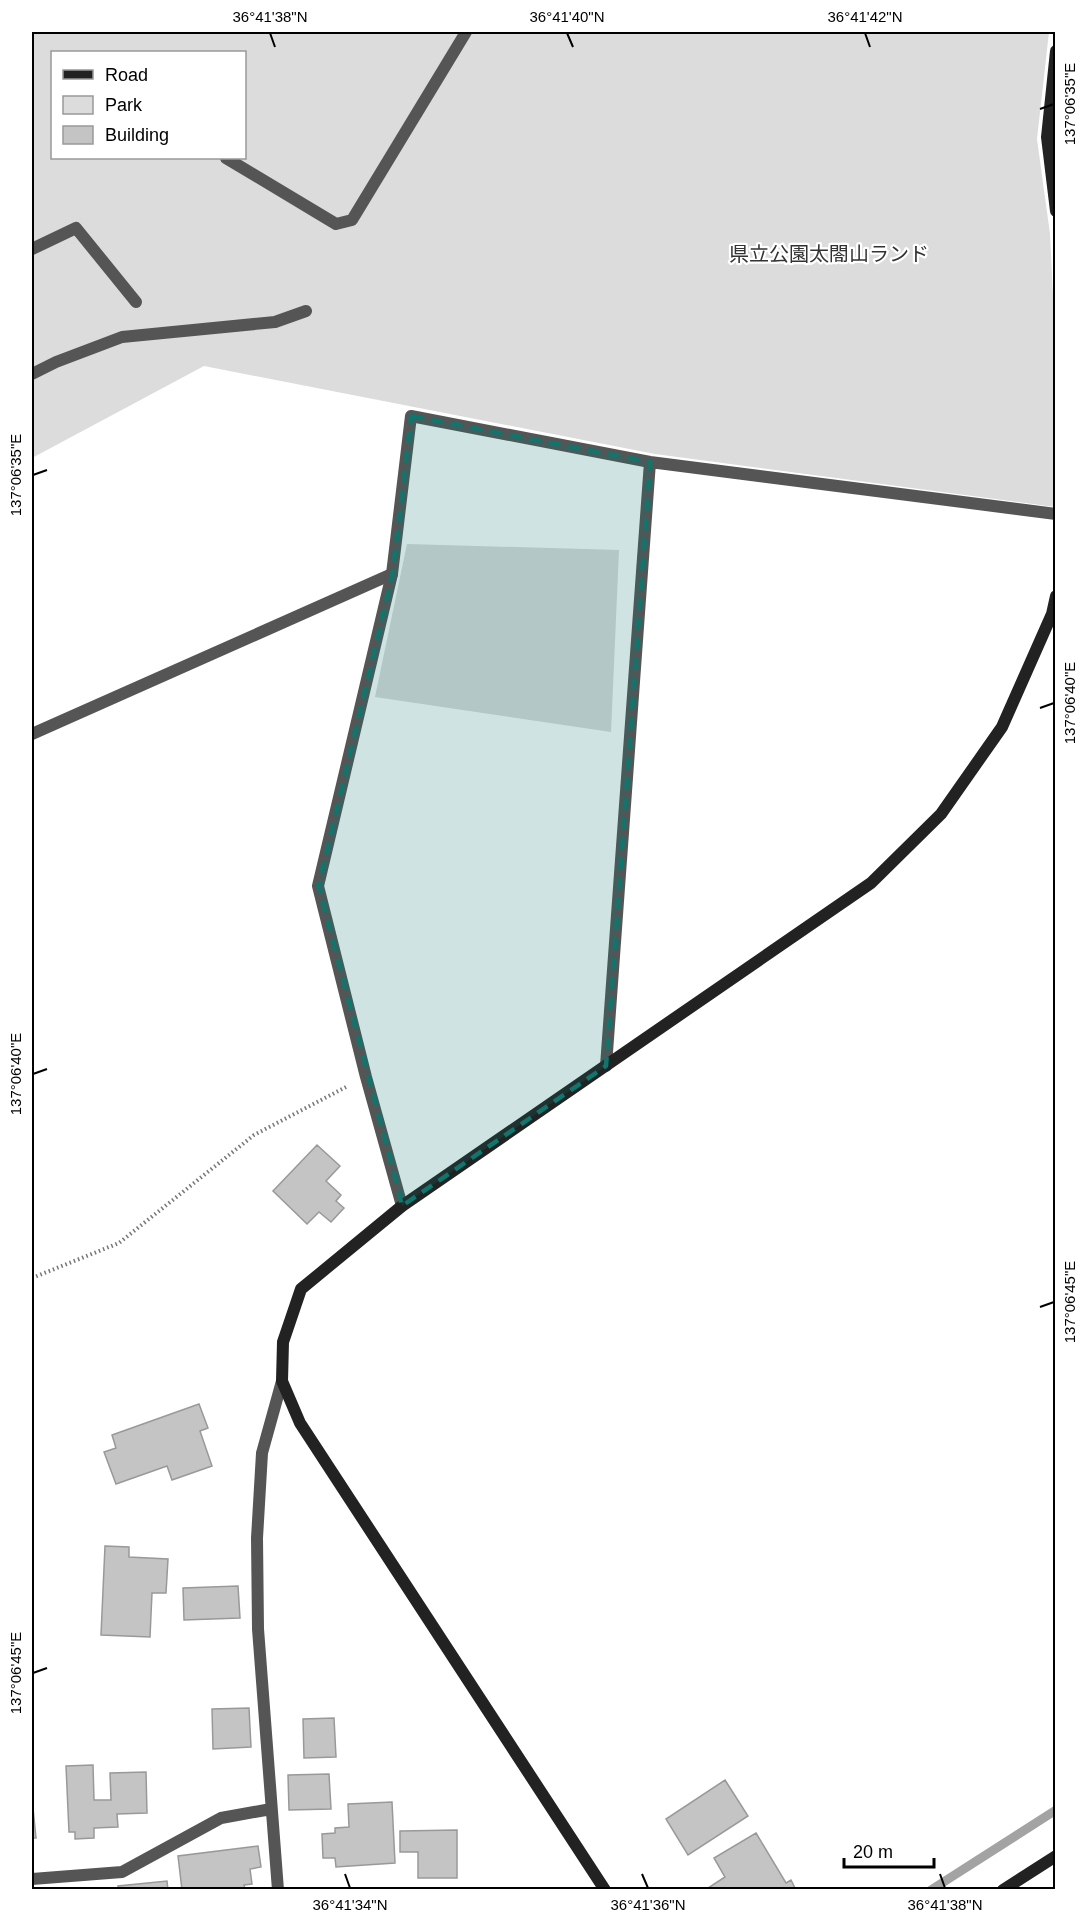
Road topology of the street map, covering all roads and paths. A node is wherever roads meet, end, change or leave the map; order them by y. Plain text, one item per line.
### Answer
1 (466, 32) edge
2 (1056, 51) edge
3 (227, 159) edge
4 (1056, 211) edge
5 (32, 249) edge
6 (136, 302) dead end
7 (306, 311) dead end
8 (32, 374) edge
9 (650, 462) junction
10 (1056, 514) edge
11 (392, 574) junction
12 (1056, 596) edge
13 (32, 734) edge
14 (606, 1066) junction
15 (366, 1077) junction
16 (402, 1206) junction
17 (32, 1278) edge
18 (282, 1381) junction
19 (271, 1809) junction
20 (1056, 1856) edge
21 (32, 1879) edge
22 (278, 1890) edge
23 (605, 1890) edge
24 (1004, 1890) edge

1 - 3 street
2 - 4 street
5 - 6 street
7 - 8 street
9 - 10 street
9 - 11 street
9 - 14 street
11 - 13 street
11 - 15 street
12 - 14 street
14 - 16 street
15 - 16 street
15 - 17 path
16 - 18 street
18 - 19 street
18 - 23 street
19 - 21 street
19 - 22 street
20 - 24 street

